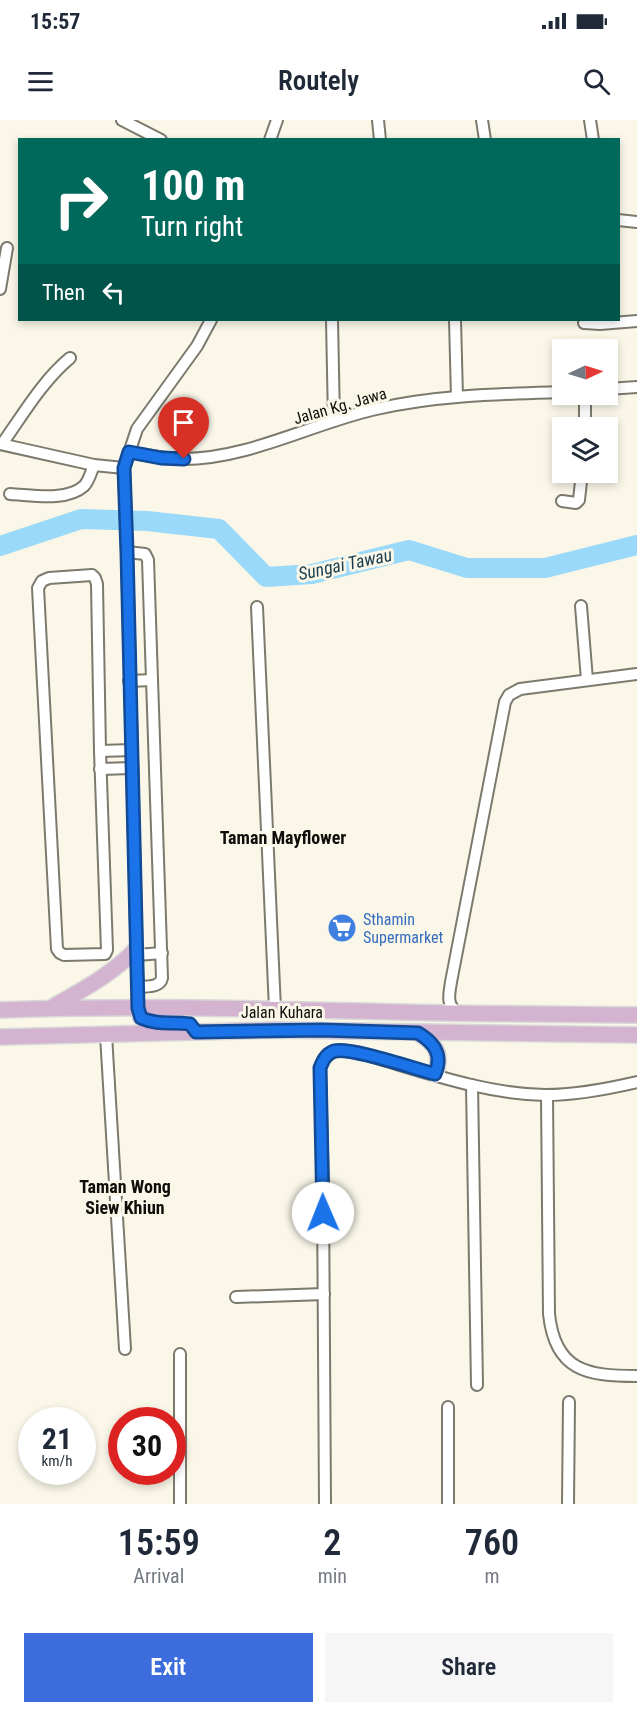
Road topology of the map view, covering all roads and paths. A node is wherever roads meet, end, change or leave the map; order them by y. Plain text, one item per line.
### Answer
1 (122, 120) edge
2 (277, 120) edge
3 (378, 120) edge
4 (482, 120) edge
5 (590, 120) edge
6 (156, 138) edge
7 (271, 138) edge
8 (380, 138) edge
9 (484, 138) edge
10 (592, 138) edge
11 (620, 220) edge
12 (637, 222) edge
13 (7, 248) dead end
14 (0, 289) edge
15 (210, 321) edge
16 (332, 321) edge
17 (455, 321) edge
18 (637, 321) edge
19 (584, 323) dead end
20 (70, 358) dead end
21 (637, 387) edge
22 (618, 388) edge
23 (552, 392) edge
24 (457, 397) junction
25 (334, 421) junction
26 (1, 444) edge
27 (129, 452) junction
28 (94, 465) junction
29 (124, 468) junction
30 (581, 483) edge
31 (10, 494) dead end
32 (562, 501) dead end
33 (127, 552) junction
34 (581, 606) dead end
35 (257, 607) dead end
36 (637, 674) edge
37 (152, 680) junction
38 (587, 680) junction
39 (129, 681) junction
40 (132, 750) junction
41 (100, 751) junction
42 (132, 768) junction
43 (100, 769) junction
44 (137, 952) junction
45 (162, 953) junction
46 (138, 987) junction
47 (51, 1008) junction
48 (138, 1008) junction
49 (275, 1009) junction
50 (0, 1010) edge
51 (458, 1013) junction
52 (637, 1015) edge
53 (196, 1032) junction
54 (418, 1033) junction
55 (106, 1035) junction
56 (637, 1035) edge
57 (0, 1037) edge
58 (435, 1074) junction
59 (637, 1082) edge
60 (472, 1085) junction
61 (547, 1095) junction
62 (324, 1294) junction
63 (236, 1298) dead end
64 (125, 1349) dead end
65 (180, 1354) dead end
66 (637, 1376) edge
67 (477, 1385) dead end
68 (569, 1402) dead end
69 (448, 1407) dead end
70 (180, 1504) edge
71 (325, 1504) edge
72 (447, 1504) edge
73 (568, 1504) edge

1 - 6 street
2 - 7 street
3 - 8 street
4 - 9 street
5 - 10 street
11 - 12 street
13 - 14 street
15 - 27 street
16 - 25 street
17 - 24 street
18 - 19 street
20 - 26 street
21 - 22 street
23 - 24 street, Jalan Kg. Jawa
24 - 25 street, Jalan Kg. Jawa
25 - 27 street, Jalan Kg. Jawa
26 - 28 street
27 - 29 street
28 - 29 street
28 - 31 street
29 - 33 street
30 - 32 street
33 - 37 street
33 - 39 street
34 - 38 street
35 - 49 street
36 - 38 street
37 - 39 street
37 - 45 street
38 - 51 street
39 - 40 street
40 - 41 street
40 - 42 street
41 - 43 street
41 - 43 street
42 - 43 street
42 - 44 street
44 - 45 street
44 - 46 street
44 - 47 main road
45 - 46 street
46 - 48 street
47 - 48 main road, Jalan Kuhara
47 - 50 main road, Jalan Kuhara
48 - 49 main road, Jalan Kuhara
48 - 53 main road
49 - 51 main road, Jalan Kuhara
51 - 52 main road, Jalan Kuhara
53 - 54 main road, Jalan Kuhara
53 - 55 main road, Jalan Kuhara
54 - 56 main road, Jalan Kuhara
54 - 58 main road
55 - 57 main road, Jalan Kuhara
55 - 64 street
58 - 60 street
58 - 62 street
59 - 61 street
60 - 61 street
60 - 67 street
61 - 66 street
62 - 63 street
62 - 71 street
65 - 70 street
68 - 73 street
69 - 72 street

